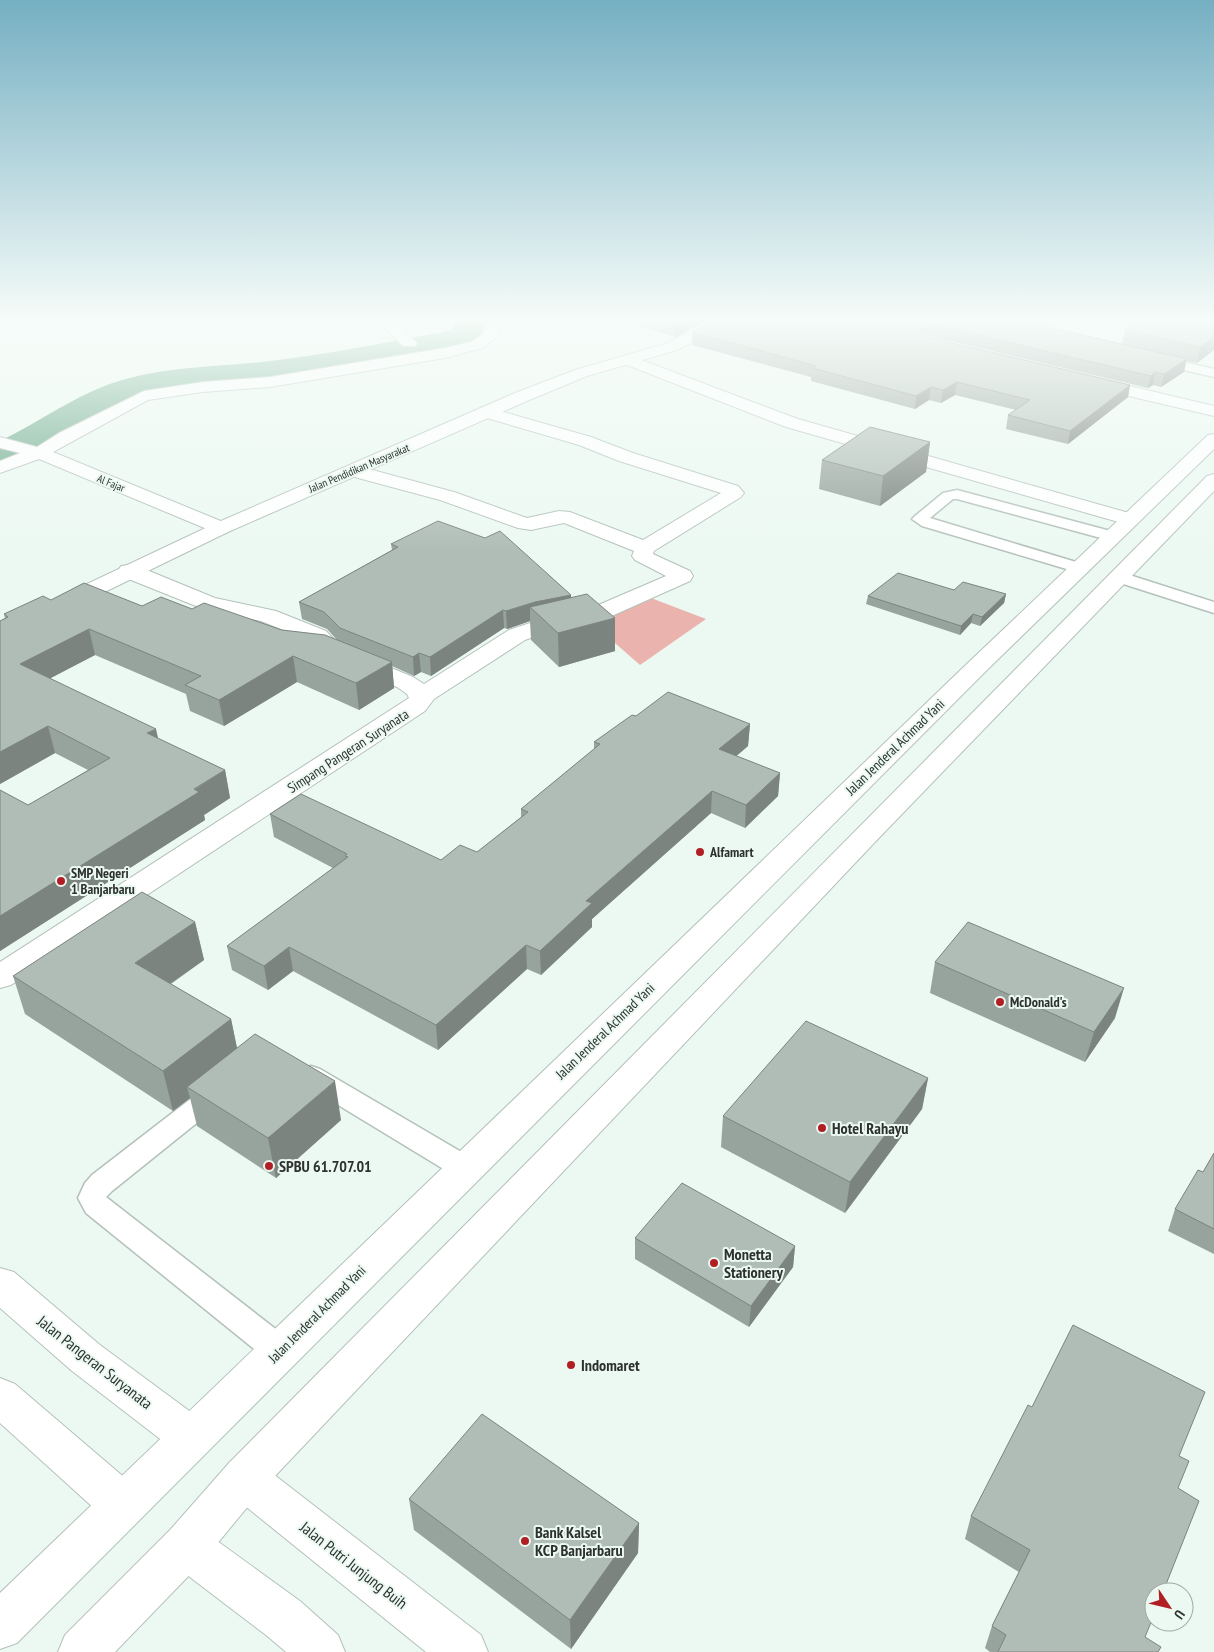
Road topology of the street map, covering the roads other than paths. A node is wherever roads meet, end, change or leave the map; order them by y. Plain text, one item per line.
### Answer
1 (142, 397) edge
2 (522, 397) edge
3 (725, 397) edge
4 (1155, 397) edge
5 (1214, 411) edge
6 (486, 412) junction
7 (1214, 439) edge
8 (2, 443) edge
9 (37, 453) junction
10 (0, 467) edge
11 (354, 471) junction
12 (1214, 480) edge
13 (221, 528) junction
14 (1120, 528) junction
15 (645, 548) junction
16 (1080, 568) junction
17 (129, 572) junction
18 (1120, 576) junction
19 (209, 603) junction
20 (1214, 608) edge
21 (0, 634) edge
22 (260, 636) edge
23 (294, 649) edge
24 (333, 652) junction
25 (979, 665) junction
26 (1020, 677) junction
27 (422, 696) junction
28 (822, 819) junction
29 (865, 836) junction
30 (0, 977) edge
31 (288, 1063) edge
32 (231, 1081) edge
33 (465, 1168) junction
34 (0, 1284) edge
35 (280, 1351) junction
36 (0, 1397) edge
37 (192, 1438) junction
38 (244, 1478) junction
39 (123, 1505) junction
40 (186, 1546) junction
41 (0, 1626) edge
42 (82, 1652) edge
43 (322, 1652) edge
44 (464, 1652) edge

1 - 9 main road
2 - 6 main road, Jalan Pendidikan Masyarakat
3 - 14 main road
4 - 5 main road
6 - 11 main road, Jalan Pendidikan Masyarakat
6 - 15 main road
7 - 14 main road, Jalan Jenderal Achmad Yani
8 - 9 main road, Al Fajar
9 - 10 main road
9 - 13 main road, Al Fajar
11 - 13 main road, Jalan Pendidikan Masyarakat
11 - 15 main road
12 - 18 main road
13 - 17 main road, Jalan Pendidikan Masyarakat
14 - 16 main road, Jalan Jenderal Achmad Yani
14 - 16 lane
15 - 27 main road, Simpang Pangeran Suryanata
16 - 25 main road, Jalan Jenderal Achmad Yani
17 - 19 main road
17 - 21 main road, Jalan Pendidikan Masyarakat
18 - 20 lane
18 - 26 main road
19 - 22 main road
19 - 24 main road
23 - 24 main road
24 - 27 main road
25 - 26 main road
25 - 28 main road, Jalan Jenderal Achmad Yani
26 - 29 main road
27 - 30 main road, Simpang Pangeran Suryanata
28 - 29 main road
28 - 33 main road, Jalan Jenderal Achmad Yani
29 - 38 main road
31 - 33 lane
32 - 35 lane
33 - 35 main road, Jalan Jenderal Achmad Yani
34 - 37 main road, Jalan Pangeran Suryanata
35 - 37 main road, Jalan Jenderal Achmad Yani
36 - 39 main road
37 - 39 main road, Jalan Jenderal Achmad Yani
38 - 40 main road
38 - 44 main road, Jalan Putri Junjung Buih
39 - 41 main road, Jalan Jenderal Achmad Yani
40 - 42 main road
40 - 43 main road

